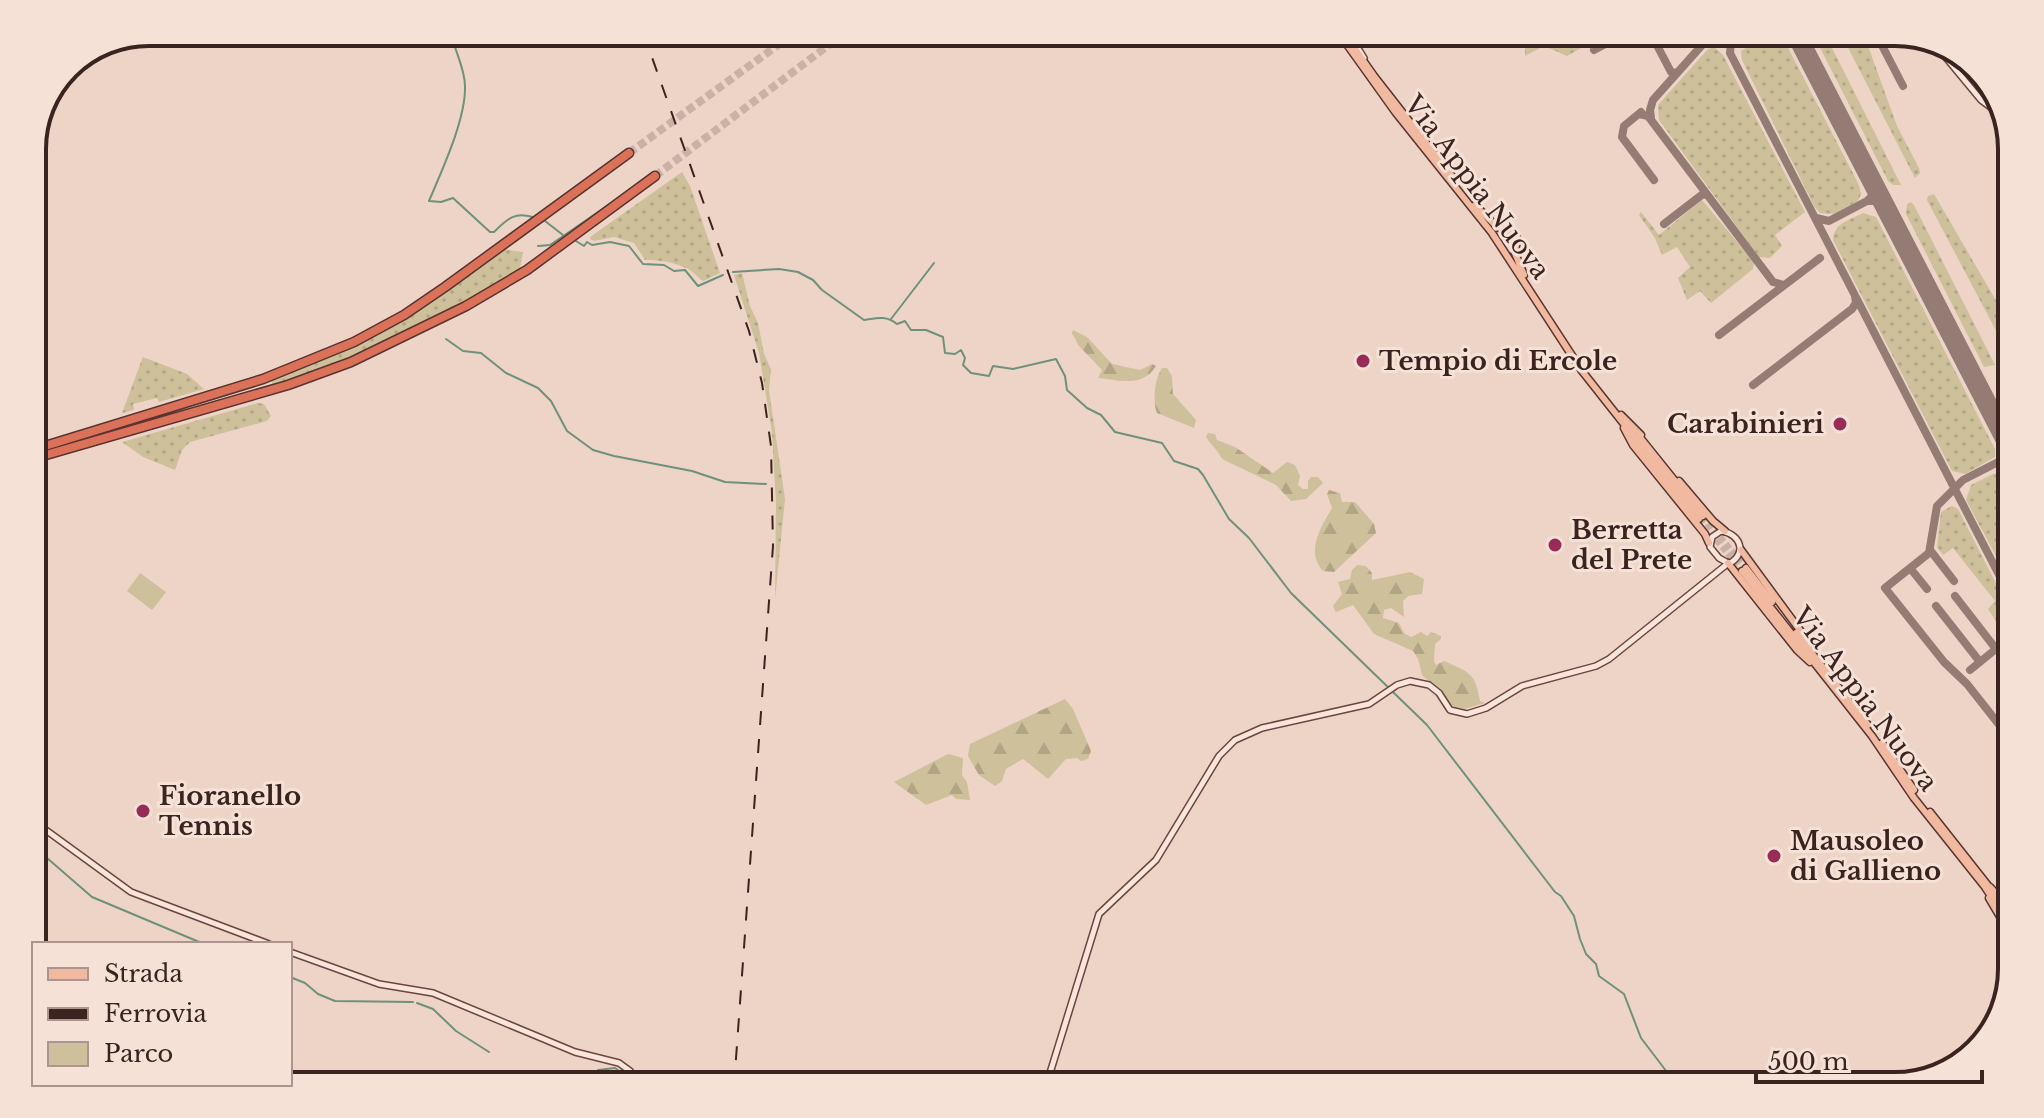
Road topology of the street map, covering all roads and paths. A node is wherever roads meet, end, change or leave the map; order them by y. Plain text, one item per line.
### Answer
1 (1352, 46) edge
2 (1353, 46) edge
3 (1949, 61) edge
4 (1987, 103) edge
5 (629, 153) tunnel mouth
6 (655, 176) tunnel mouth
7 (1475, 205) junction
8 (1524, 275) junction
9 (1619, 414) junction
10 (46, 446) edge
11 (46, 455) edge
12 (1701, 518) tunnel mouth
13 (1725, 531) junction
14 (1709, 543) junction
15 (1741, 550) junction
16 (1719, 558) junction
17 (1728, 563) junction
18 (1744, 570) tunnel mouth
19 (1719, 571) junction
20 (1819, 667) junction
21 (46, 830) edge
22 (1986, 885) junction
23 (1998, 897) edge
24 (1998, 902) edge
25 (1998, 905) edge
26 (1998, 916) edge
27 (264, 942) edge
28 (292, 953) edge
29 (631, 1072) edge
30 (1050, 1072) edge

1 - 9 main road, Via Appia Nuova
2 - 7 main road, Via Appia Nuova
3 - 4 street
5 - 10 highway
6 - 11 highway
7 - 8 main road, Via Appia Nuova
7 - 8 main road
8 - 9 main road, Via Appia Nuova
9 - 12 main road, Via Appia Nuova
9 - 13 main road
9 - 14 main road
13 - 14 street
13 - 15 street
14 - 16 street
15 - 17 street
15 - 20 main road
16 - 17 street
16 - 19 street
17 - 19 street
17 - 20 main road
18 - 20 main road, Via Appia Nuova
19 - 30 street
20 - 22 main road, Via Appia Nuova
21 - 27 street
22 - 23 main road
22 - 24 main road, Via Appia Nuova
22 - 25 main road, Via Appia Nuova
22 - 26 main road
28 - 29 street

